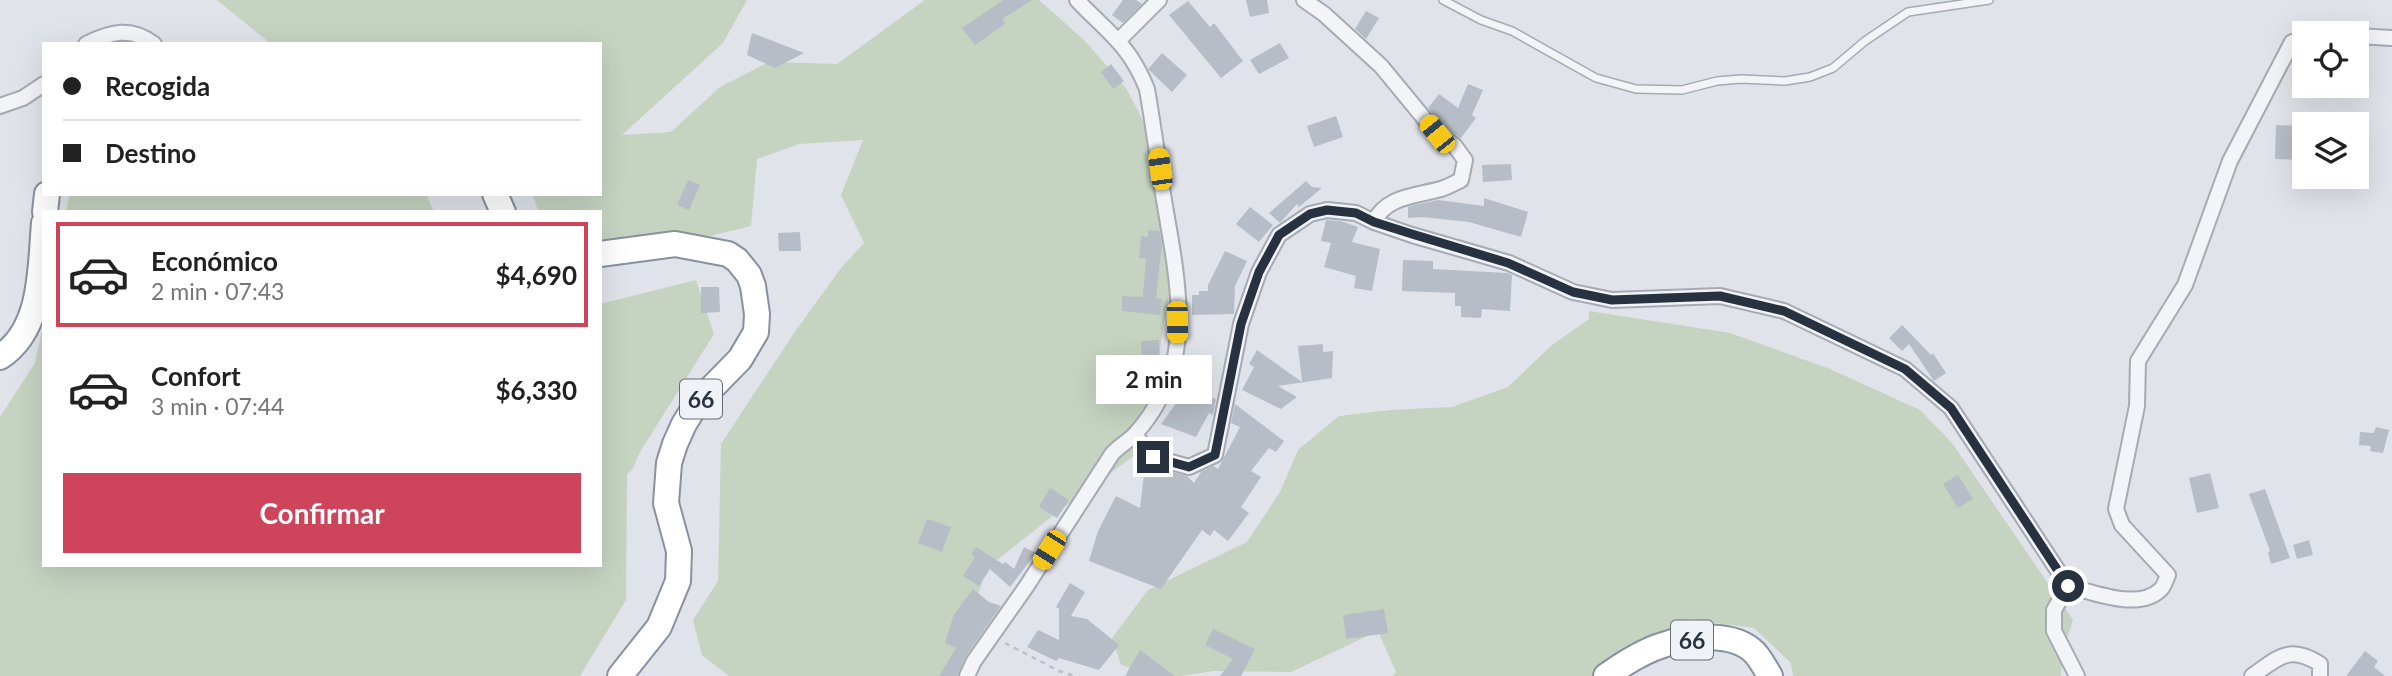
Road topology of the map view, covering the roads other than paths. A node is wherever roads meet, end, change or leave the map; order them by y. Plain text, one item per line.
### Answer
1 (1077, 0) edge
2 (1159, 0) edge
3 (1304, 0) edge
4 (1443, 0) edge
5 (1990, 0) edge
6 (2369, 37) edge
7 (2392, 38) edge
8 (1119, 40) junction
9 (90, 42) edge
10 (151, 42) edge
11 (2292, 42) edge
12 (42, 85) edge
13 (0, 106) edge
14 (1374, 222) junction
15 (42, 243) edge
16 (602, 254) edge
17 (0, 357) edge
18 (1135, 435) junction
19 (2068, 586) junction
20 (620, 676) edge
21 (967, 676) edge
22 (1606, 676) edge
23 (1770, 676) edge
24 (2077, 676) edge
25 (2252, 676) edge
26 (2320, 676) edge

1 - 8 street
2 - 8 street
3 - 14 street
4 - 5 lane
6 - 7 street
8 - 18 street
9 - 10 street
11 - 19 street
12 - 13 street
14 - 18 street
14 - 19 street
15 - 17 highway
16 - 20 highway, 66
18 - 21 street
19 - 24 street
22 - 23 highway, 66
25 - 26 street

